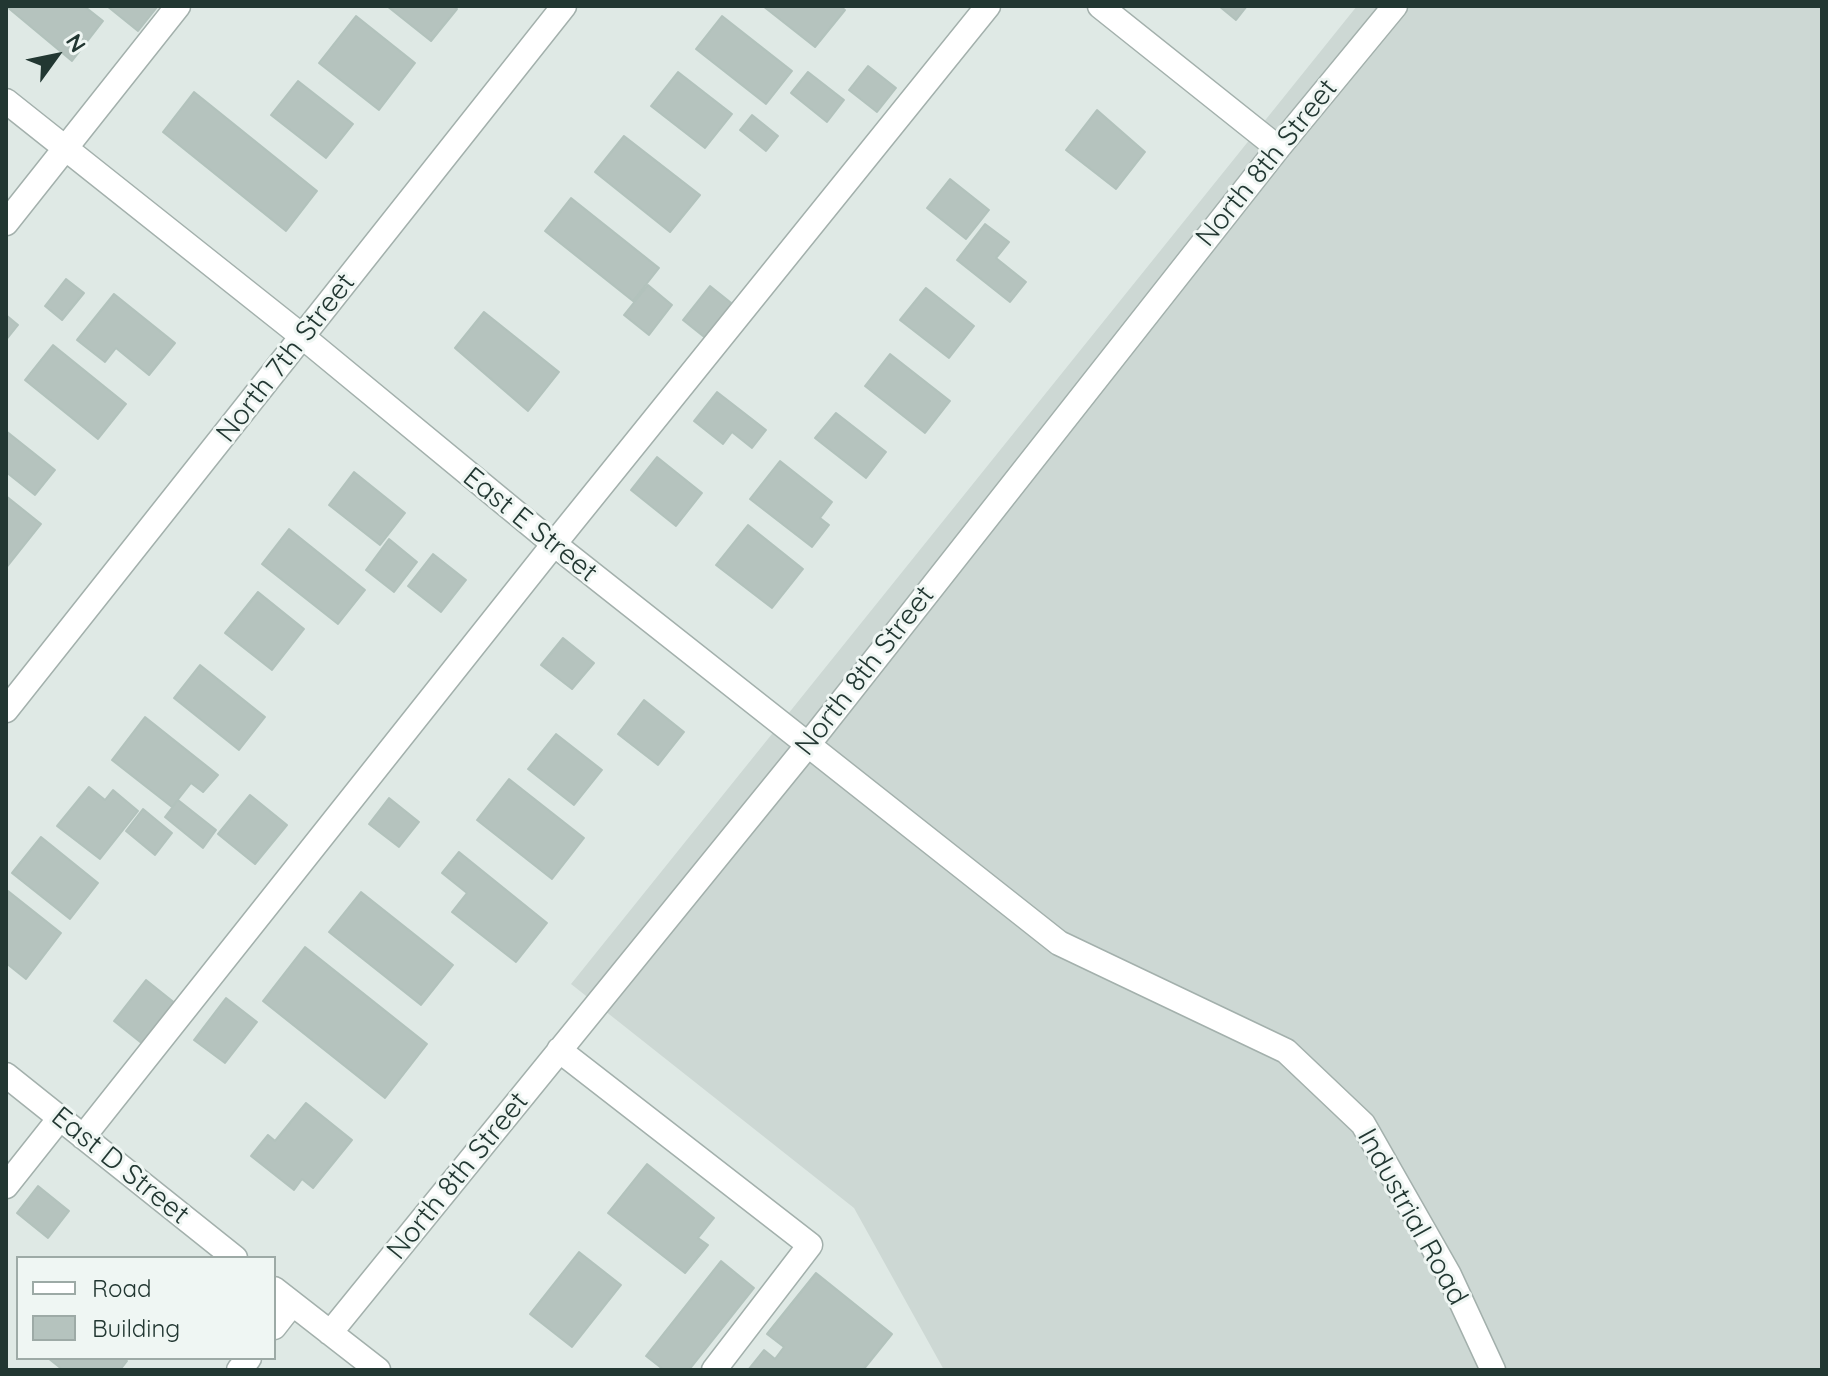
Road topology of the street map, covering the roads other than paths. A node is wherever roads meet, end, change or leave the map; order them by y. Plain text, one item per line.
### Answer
1 (178, 6) edge
2 (564, 6) edge
3 (988, 6) edge
4 (1100, 6) edge
5 (1395, 6) edge
6 (6, 101) edge
7 (66, 147) junction
8 (1278, 148) junction
9 (6, 223) edge
10 (303, 337) junction
11 (554, 544) junction
12 (6, 710) edge
13 (807, 746) junction
14 (1059, 943) joint
15 (559, 1050) junction
16 (6, 1075) edge
17 (60, 1118) junction
18 (83, 1137) junction
19 (6, 1186) edge
20 (232, 1256) edge
21 (283, 1296) edge
22 (276, 1320) edge
23 (330, 1333) junction
24 (378, 1370) edge
25 (714, 1370) edge
26 (1493, 1370) edge

1 - 7 street
2 - 10 street, North 7th Street
3 - 11 street
4 - 8 street
5 - 8 street, North 8th Street
6 - 7 street, East E Street
7 - 9 street
7 - 10 street, East E Street
8 - 13 street, North 8th Street
10 - 11 street, East E Street
10 - 12 street, North 7th Street
11 - 13 street, East E Street
11 - 18 street
13 - 14 street, East E Street
13 - 15 street, North 8th Street
14 - 26 street, Industrial Road
15 - 23 street, North 8th Street
15 - 25 street
16 - 17 street, East D Street
17 - 18 street, East D Street
17 - 19 street
18 - 20 street, East D Street
21 - 22 street
21 - 23 street
23 - 24 street

